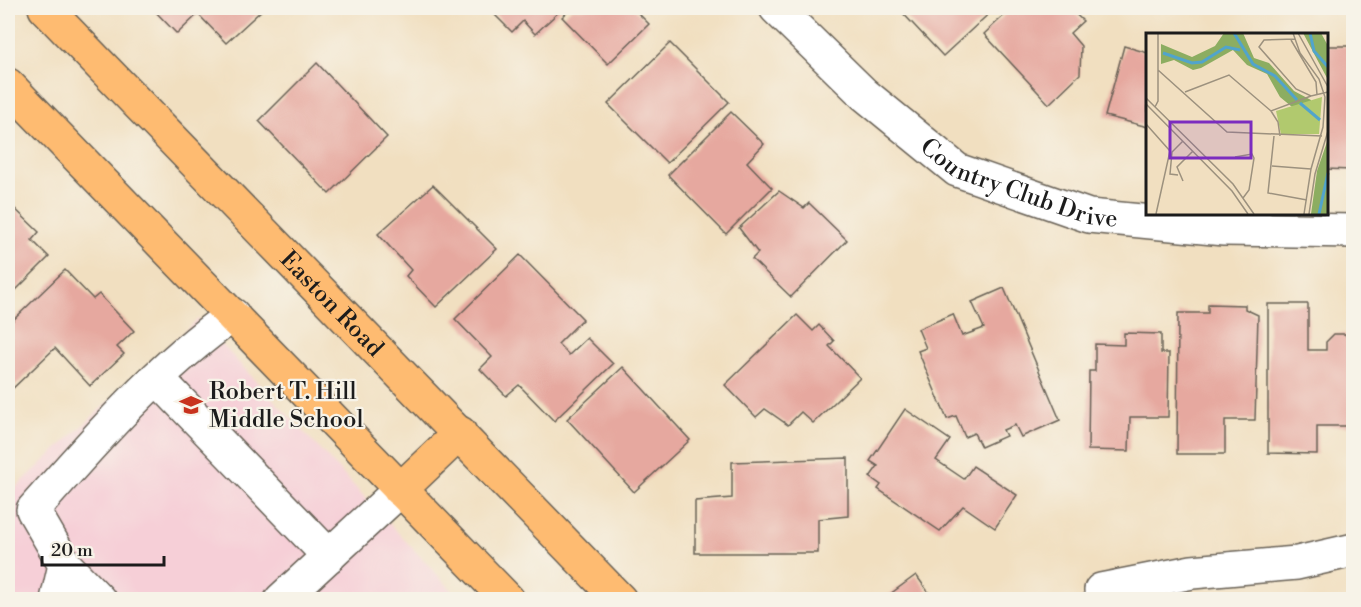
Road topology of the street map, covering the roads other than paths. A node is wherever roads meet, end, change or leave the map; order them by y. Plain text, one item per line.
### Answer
1 (45, 8) edge
2 (776, 8) edge
3 (8, 85) edge
4 (1353, 231) edge
5 (232, 315) junction
6 (158, 379) junction
7 (460, 433) junction
8 (400, 490) junction
9 (1353, 550) edge
10 (329, 555) junction
11 (65, 565) junction
12 (1101, 590) dead end
13 (57, 600) edge
14 (99, 600) edge
15 (280, 600) edge
16 (508, 600) edge
17 (620, 600) edge

1 - 7 main road, Easton Road
2 - 4 street, Country Club Drive
3 - 5 main road
5 - 6 street
5 - 8 main road
6 - 10 street
6 - 11 street
7 - 8 main road
7 - 17 main road, Easton Road
8 - 10 street
8 - 16 main road
9 - 12 street
10 - 15 street
11 - 13 street
11 - 14 street

